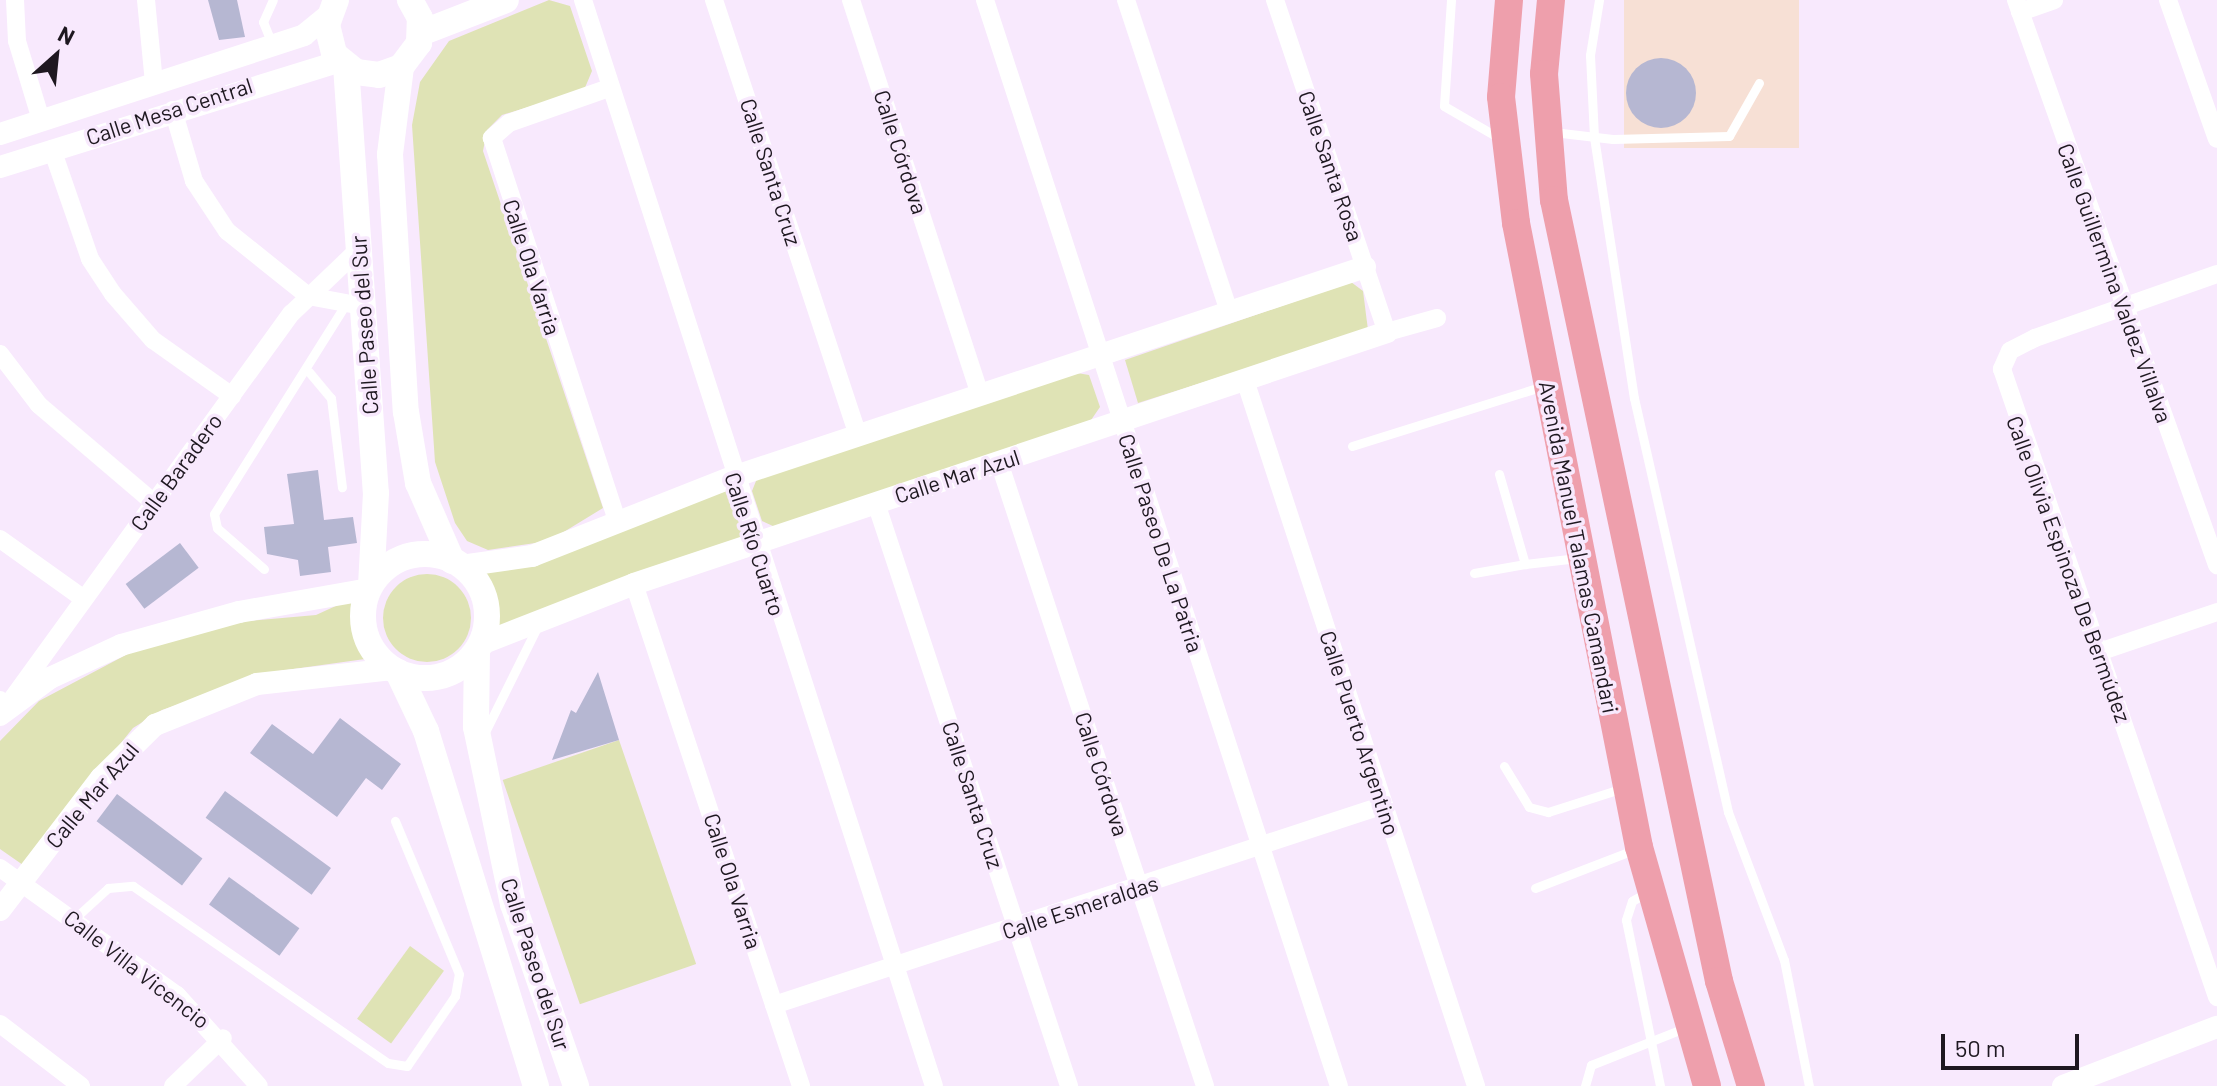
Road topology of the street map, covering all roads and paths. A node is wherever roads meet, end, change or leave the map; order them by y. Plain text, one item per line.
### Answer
1 (15, 0) edge
2 (146, 0) edge
3 (273, 0) edge
4 (410, 0) edge
5 (506, 0) edge
6 (583, 0) edge
7 (714, 0) edge
8 (851, 0) edge
9 (985, 0) edge
10 (1126, 0) edge
11 (1275, 0) edge
12 (1451, 0) edge
13 (1509, 0) edge
14 (1551, 0) edge
15 (1599, 0) edge
16 (2054, 0) edge
17 (2168, 0) edge
18 (2018, 6) edge
19 (333, 7) edge
20 (421, 33) junction
21 (272, 44) junction
22 (343, 64) junction
23 (401, 67) junction
24 (154, 83) junction
25 (1759, 83) dead end
26 (609, 88) junction
27 (173, 110) junction
28 (41, 120) junction
29 (1545, 131) junction
30 (0, 134) edge
31 (1594, 137) junction
32 (2217, 139) edge
33 (1504, 141) junction
34 (52, 149) junction
35 (0, 167) edge
36 (358, 250) junction
37 (1365, 267) junction
38 (2217, 274) edge
39 (308, 296) junction
40 (353, 306) junction
41 (2122, 307) junction
42 (1229, 312) junction
43 (1437, 318) dead end
44 (1387, 332) junction
45 (0, 354) edge
46 (1100, 355) junction
47 (309, 372) junction
48 (1245, 380) junction
49 (1547, 385) junction
50 (980, 395) junction
51 (232, 396) junction
52 (1122, 421) junction
53 (858, 435) junction
54 (1352, 446) dead end
55 (999, 462) junction
56 (1499, 474) dead end
57 (733, 477) junction
58 (342, 487) dead end
59 (154, 503) junction
60 (876, 503) junction
61 (616, 518) junction
62 (0, 539) edge
63 (755, 544) junction
64 (1581, 558) junction
65 (457, 564) junction
66 (1525, 564) junction
67 (2217, 565) edge
68 (264, 569) dead end
69 (1474, 573) dead end
70 (634, 584) junction
71 (370, 586) junction
72 (84, 599) junction
73 (2217, 612) edge
74 (541, 619) junction
75 (479, 647) junction
76 (2099, 652) junction
77 (395, 670) junction
78 (2, 707) edge
79 (479, 744) junction
80 (1504, 766) dead end
81 (1626, 787) junction
82 (1384, 805) junction
83 (395, 821) dead end
84 (1639, 847) junction
85 (1260, 849) junction
86 (0, 868) edge
87 (20, 883) junction
88 (1139, 888) junction
89 (1535, 888) dead end
90 (1649, 891) junction
91 (0, 910) edge
92 (75, 918) junction
93 (1017, 927) junction
94 (895, 966) junction
95 (2217, 997) edge
96 (774, 1005) junction
97 (0, 1024) edge
98 (1690, 1026) junction
99 (2217, 1027) edge
100 (223, 1038) junction
101 (1648, 1040) junction
102 (1704, 1085) edge
103 (81, 1086) edge
104 (173, 1086) edge
105 (259, 1086) edge
106 (536, 1086) edge
107 (576, 1086) edge
108 (801, 1086) edge
109 (934, 1086) edge
110 (1069, 1086) edge
111 (1205, 1086) edge
112 (1339, 1086) edge
113 (1476, 1086) edge
114 (1585, 1086) edge
115 (1660, 1086) edge
116 (1751, 1086) edge
117 (1809, 1086) edge
118 (2063, 1086) edge

1 - 28 street
2 - 24 street
3 - 21 lane
4 - 20 main road
5 - 20 main road
6 - 26 street, Calle Río Cuarto
7 - 53 street, Calle Santa Cruz
8 - 50 street, Calle Córdova
9 - 46 street, Calle Paseo De La Patria
10 - 42 street
11 - 37 street, Calle Santa Rosa
12 - 33 lane
13 - 33 main road, Avenida Manuel Talamas Camandari
14 - 29 main road, Avenida Manuel Talamas Camandari
15 - 31 lane
16 - 18 street
17 - 32 street
18 - 41 street, Calle Guillermina Valdez Villalva
19 - 21 street, Calle Mesa Central
19 - 22 main road, Calle Paseo del Sur
20 - 23 main road
21 - 24 street, Calle Mesa Central
22 - 23 main road
22 - 27 street, Calle Mesa Central
22 - 36 main road, Calle Paseo del Sur
23 - 65 main road, Calle Paseo del Sur
24 - 28 street, Calle Mesa Central
25 - 31 lane
26 - 57 street, Calle Río Cuarto
26 - 61 street, Calle Ola Varria
27 - 34 street, Calle Mesa Central
27 - 39 street
28 - 30 street, Calle Mesa Central
29 - 31 lane
29 - 116 main road, Avenida Manuel Talamas Camandari
31 - 117 lane
33 - 49 main road, Avenida Manuel Talamas Camandari
34 - 35 street, Calle Mesa Central
34 - 51 street
36 - 39 street, Calle Baradero
36 - 40 main road, Calle Paseo del Sur
37 - 42 street
37 - 44 street, Calle Santa Rosa
38 - 41 street, Calle Olivia Espinoza De Bermúdez
39 - 40 street
39 - 51 street, Calle Baradero
40 - 47 lane
40 - 71 main road, Calle Paseo del Sur
41 - 67 street, Calle Guillermina Valdez Villalva
41 - 76 street, Calle Olivia Espinoza De Bermúdez
42 - 46 street
43 - 44 street, Calle Mar Azul
44 - 48 street, Calle Mar Azul
45 - 59 street
46 - 50 street
46 - 52 street, Calle Paseo De La Patria
47 - 58 lane
47 - 68 lane
48 - 52 street, Calle Mar Azul
48 - 82 street, Calle Puerto Argentino
49 - 54 lane
49 - 64 main road, Avenida Manuel Talamas Camandari
50 - 53 street
51 - 59 street, Calle Baradero
52 - 55 street, Calle Mar Azul
52 - 85 street, Calle Paseo De La Patria
53 - 57 street
55 - 60 street, Calle Mar Azul
55 - 88 street, Calle Córdova
56 - 66 lane
57 - 61 street
57 - 63 street, Calle Río Cuarto
59 - 72 street, Calle Baradero
60 - 63 street, Calle Mar Azul
60 - 93 street, Calle Santa Cruz
61 - 65 street
62 - 72 street
63 - 70 street, Calle Mar Azul
63 - 94 street, Calle Río Cuarto
64 - 66 lane
64 - 81 main road, Avenida Manuel Talamas Camandari
65 - 71 main road
65 - 75 main road
66 - 69 lane
70 - 74 street, Calle Mar Azul
70 - 96 street, Calle Ola Varria
71 - 77 main road
71 - 78 street
72 - 78 street, Calle Baradero
73 - 76 street
74 - 75 street, Calle Mar Azul
74 - 79 lane
75 - 77 main road
75 - 79 main road, Calle Paseo del Sur
76 - 95 street, Calle Olivia Espinoza De Bermúdez
77 - 87 street, Calle Mar Azul
77 - 106 main road, Calle Paseo del Sur
79 - 107 main road, Calle Paseo del Sur
80 - 81 lane
81 - 84 main road, Avenida Manuel Talamas Camandari
82 - 85 street, Calle Esmeraldas
82 - 113 street, Calle Puerto Argentino
83 - 92 lane
84 - 89 lane
84 - 90 main road, Avenida Manuel Talamas Camandari
85 - 88 street, Calle Esmeraldas
85 - 112 street, Calle Paseo De La Patria
86 - 87 street, Calle Villa Vicencio
87 - 91 street, Calle Mar Azul
87 - 92 street, Calle Villa Vicencio
88 - 93 street, Calle Esmeraldas
88 - 111 street, Calle Córdova
90 - 98 main road, Avenida Manuel Talamas Camandari
90 - 101 lane
92 - 100 street, Calle Villa Vicencio
93 - 94 street, Calle Esmeraldas
93 - 110 street, Calle Santa Cruz
94 - 96 street, Calle Esmeraldas
94 - 109 street, Calle Río Cuarto
96 - 108 street, Calle Ola Varria
97 - 103 street
98 - 101 lane
98 - 102 main road, Avenida Manuel Talamas Camandari
99 - 118 street
100 - 104 street
100 - 105 street, Calle Villa Vicencio
101 - 114 lane
101 - 115 lane

